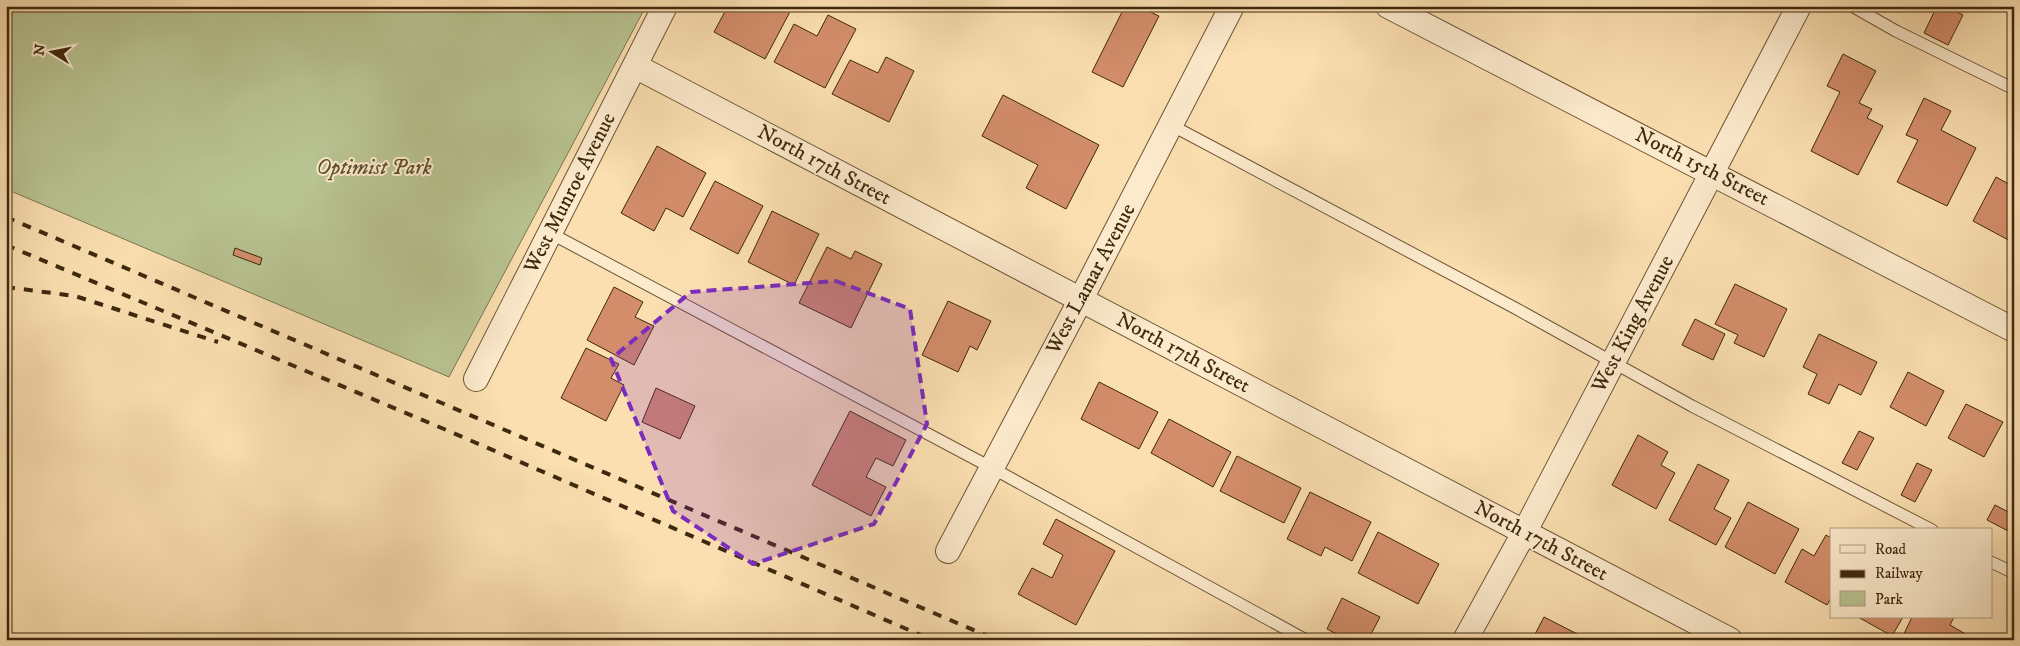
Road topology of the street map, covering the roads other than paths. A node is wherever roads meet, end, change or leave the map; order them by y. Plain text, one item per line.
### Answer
1 (665, 6) edge
2 (1232, 6) edge
3 (1388, 6) edge
4 (1799, 6) edge
5 (1852, 6) edge
6 (635, 66) junction
7 (2014, 90) edge
8 (1171, 124) junction
9 (1712, 172) junction
10 (550, 233) junction
11 (1081, 299) junction
12 (2014, 330) edge
13 (1613, 363) junction
14 (476, 379) dead end
15 (992, 468) junction
16 (1928, 528) edge
17 (1524, 533) junction
18 (948, 551) dead end
19 (1992, 562) edge
20 (2014, 573) edge
21 (1306, 640) edge
22 (1465, 640) edge
23 (1730, 640) edge

1 - 6 street, West Munroe Avenue
2 - 8 street, West Lamar Avenue
3 - 9 street, North 15th Street
4 - 9 street, West King Avenue
5 - 7 lane
6 - 10 street, West Munroe Avenue
6 - 11 street, North 17th Street
8 - 11 street, West Lamar Avenue
8 - 13 lane
9 - 12 street, North 15th Street
9 - 13 street, West King Avenue
10 - 14 street, West Munroe Avenue
10 - 15 lane
11 - 15 street, West Lamar Avenue
11 - 17 street, North 17th Street
13 - 16 lane
13 - 17 street, West King Avenue
15 - 18 street, West Lamar Avenue
15 - 21 lane
17 - 22 street, West King Avenue
17 - 23 street, North 17th Street
19 - 20 lane

